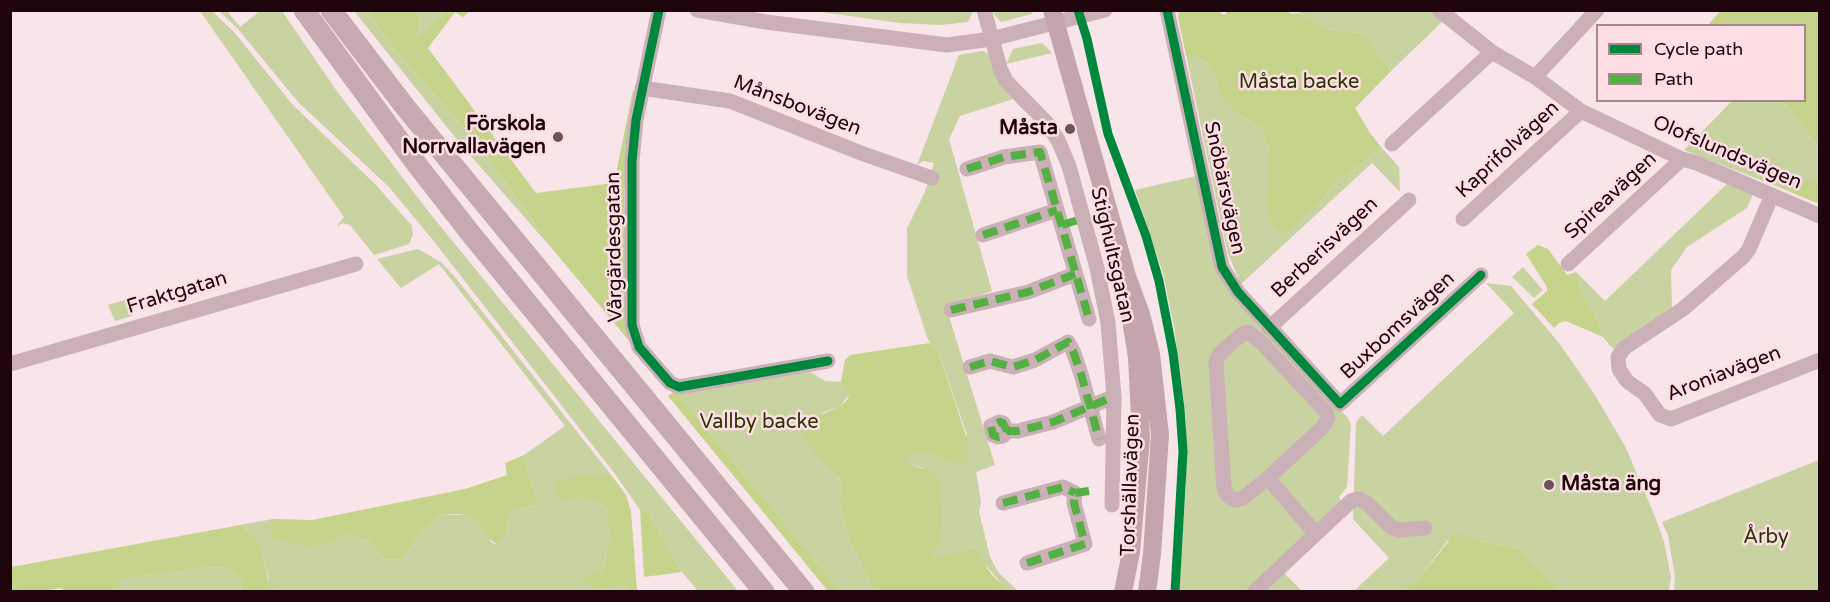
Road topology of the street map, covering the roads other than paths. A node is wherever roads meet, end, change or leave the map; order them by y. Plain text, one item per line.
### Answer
1 (304, 10) edge
2 (331, 10) edge
3 (659, 10) edge
4 (697, 10) edge
5 (984, 10) edge
6 (1105, 10) edge
7 (1167, 10) edge
8 (1439, 10) edge
9 (1597, 10) edge
10 (1054, 17) edge
11 (991, 39) junction
12 (1492, 52) junction
13 (1535, 77) junction
14 (642, 88) junction
15 (1581, 111) junction
16 (1392, 144) dead end
17 (1682, 159) junction
18 (967, 169) dead end
19 (932, 178) dead end
20 (1772, 195) junction
21 (1409, 200) dead end
22 (1820, 216) edge
23 (1060, 218) junction
24 (1463, 219) dead end
25 (1078, 220) dead end
26 (983, 235) dead end
27 (356, 264) dead end
28 (1568, 264) dead end
29 (1075, 274) junction
30 (1481, 275) dead end
31 (1126, 276) junction
32 (951, 310) dead end
33 (1089, 319) dead end
34 (1269, 328) junction
35 (1820, 360) edge
36 (828, 361) dead end
37 (10, 364) edge
38 (970, 367) dead end
39 (1108, 399) dead end
40 (1340, 404) joint
41 (1090, 406) junction
42 (1007, 431) dead end
43 (1099, 439) dead end
44 (1268, 478) junction
45 (1003, 503) dead end
46 (1112, 505) dead end
47 (1425, 528) dead end
48 (1316, 534) junction
49 (1027, 563) dead end
50 (764, 591) edge
51 (804, 591) edge
52 (1123, 591) edge
53 (1147, 591) edge
54 (1254, 591) edge

1 - 50 highway
2 - 51 highway
3 - 14 street, Vårgärdesgatan
4 - 11 street
5 - 11 street, Stighultsgatan
6 - 10 street
7 - 34 street, Snöbärsvägen
8 - 12 street, Olofslundsvägen
9 - 13 street
10 - 11 street
10 - 31 main road, Torshällavägen
11 - 46 street, Stighultsgatan
12 - 13 street, Olofslundsvägen
12 - 16 street
13 - 15 street, Olofslundsvägen
14 - 19 street, Månsbovägen
14 - 36 street, Vårgärdesgatan
15 - 17 street, Olofslundsvägen
15 - 24 street, Kaprifolvägen
17 - 20 street, Olofslundsvägen
17 - 28 street, Spireavägen
18 - 23 street
20 - 22 street, Olofslundsvägen
20 - 35 street, Aroniavägen
21 - 34 street, Berberisvägen
23 - 25 street
23 - 26 street
23 - 29 street
27 - 37 street, Fraktgatan
29 - 32 street
29 - 33 street
30 - 40 street, Buxbomsvägen
31 - 52 main road, Torshällavägen
31 - 53 main road, Torshällavägen
34 - 40 street, Snöbärsvägen
38 - 41 street
39 - 41 street
41 - 42 street
41 - 43 street
44 - 44 street
44 - 48 street
45 - 49 street
47 - 48 street
48 - 54 street

